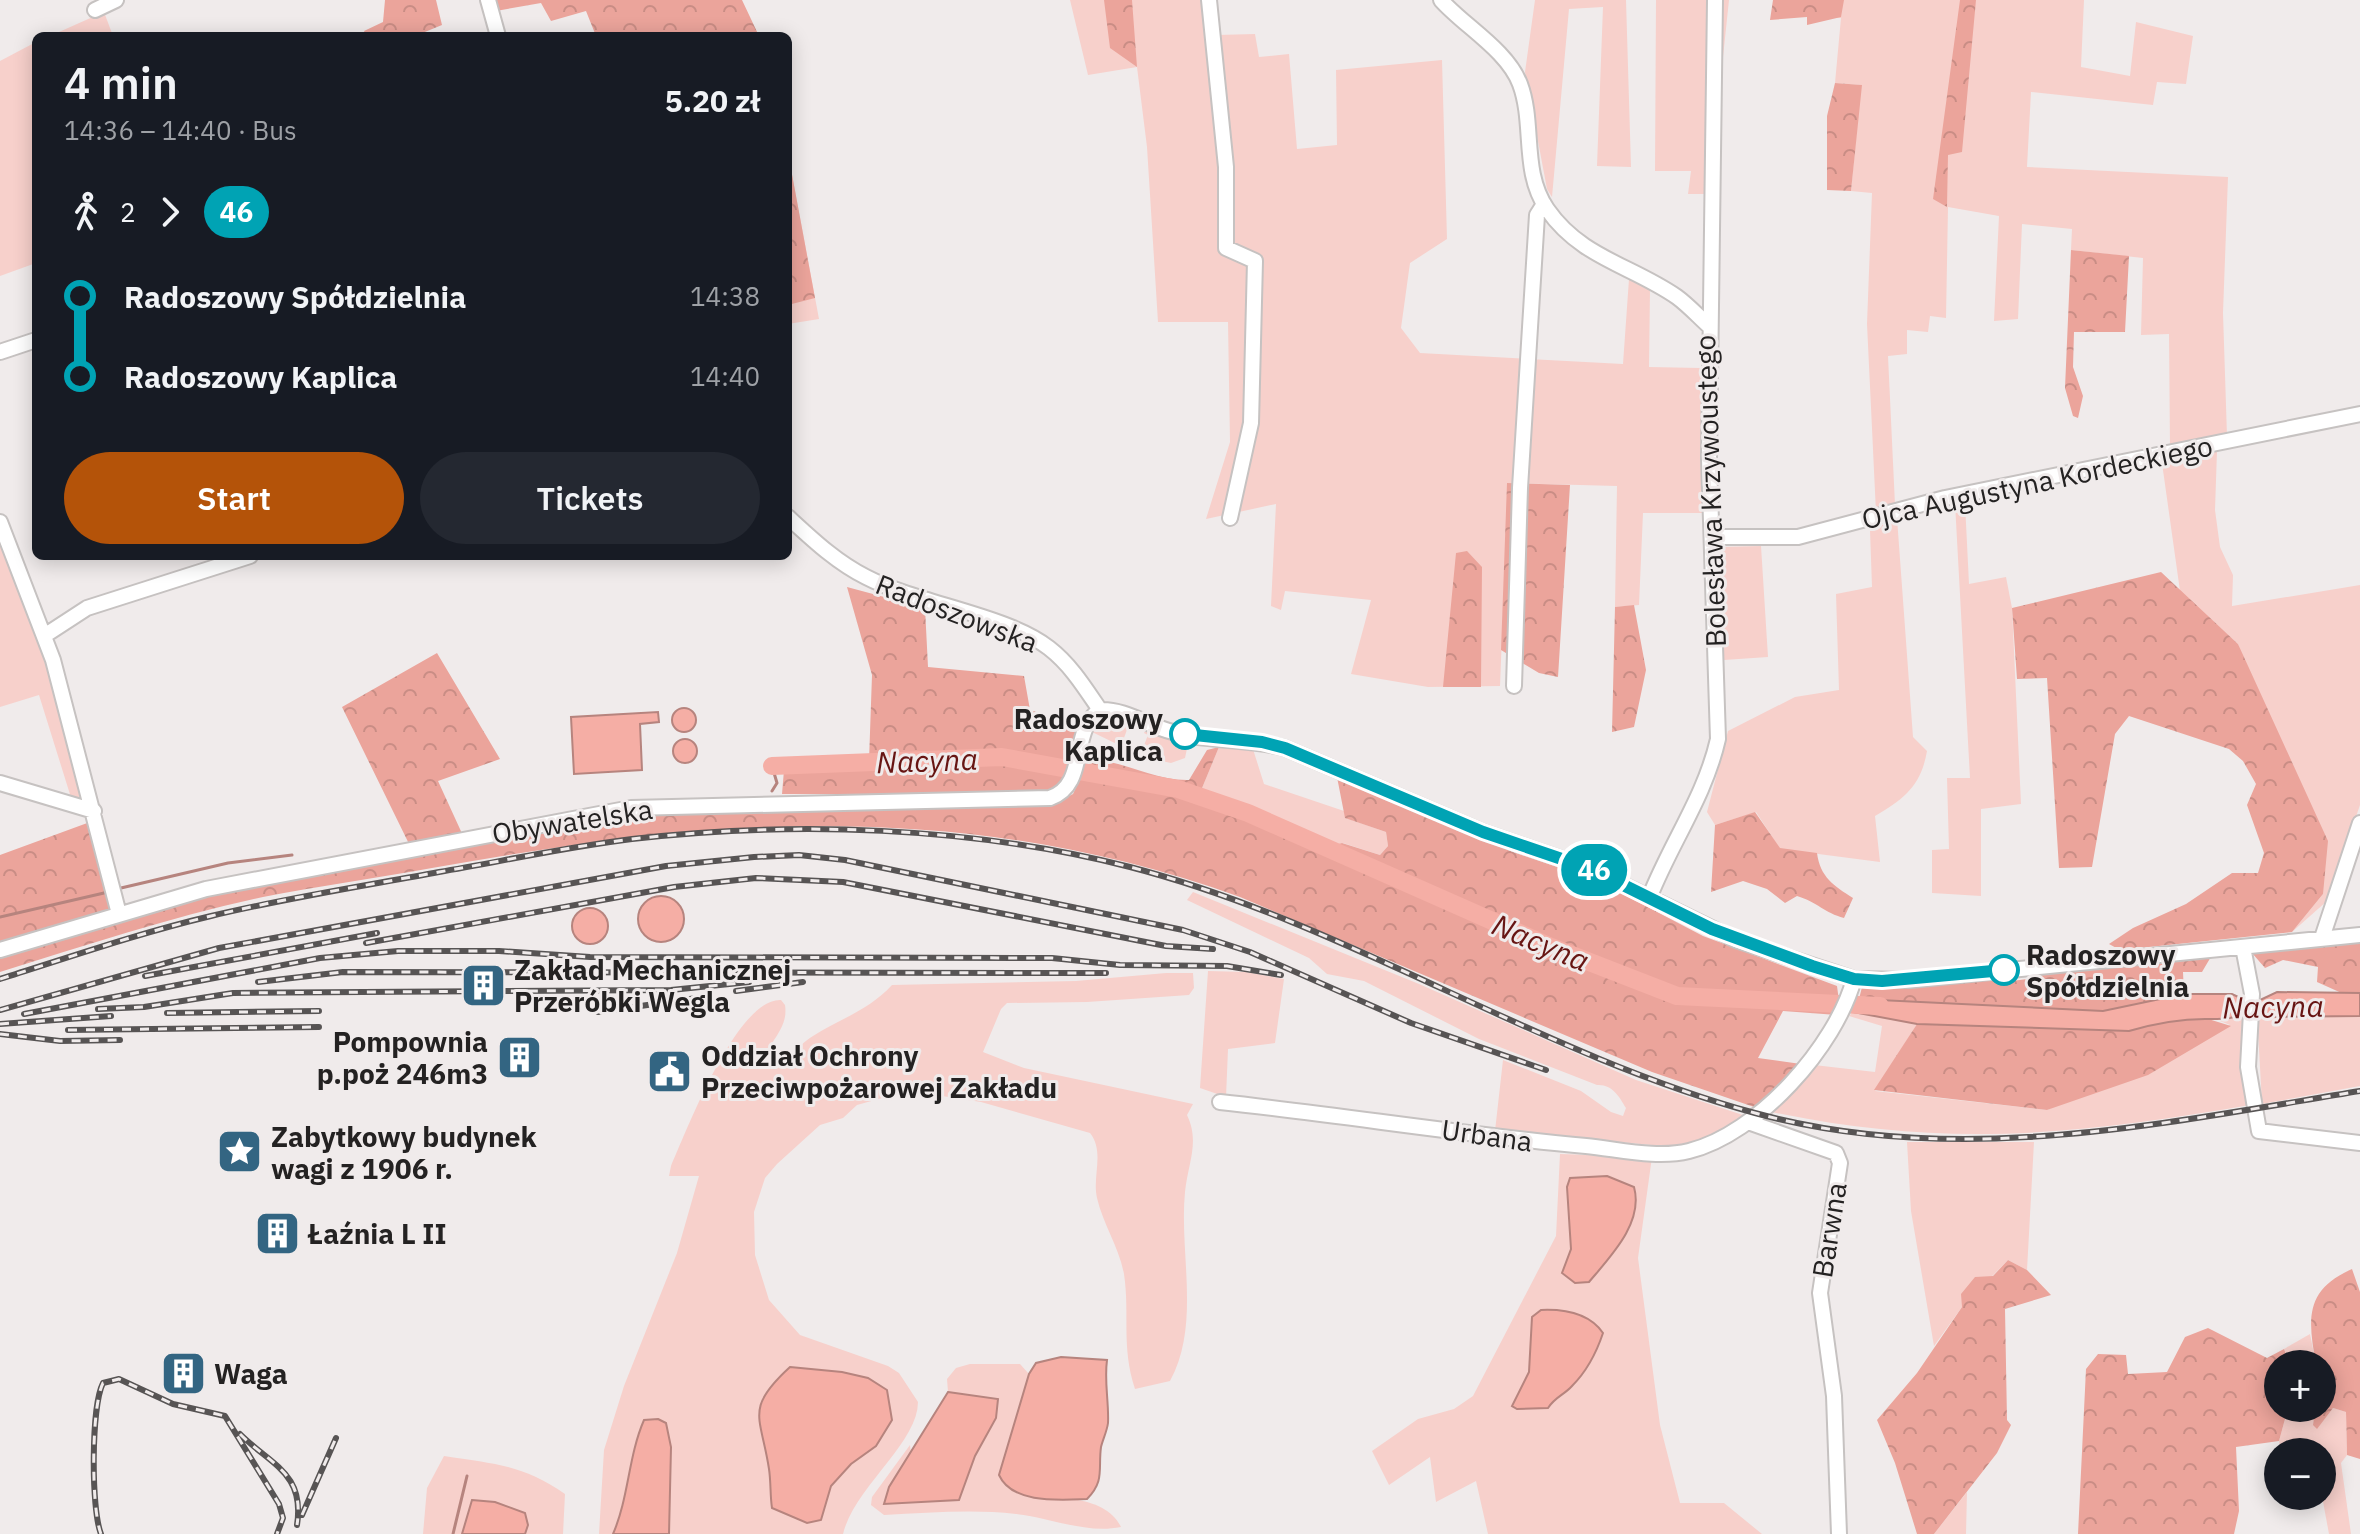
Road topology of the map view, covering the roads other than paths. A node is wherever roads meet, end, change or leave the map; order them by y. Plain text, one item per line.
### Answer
1 (116, 0) edge
2 (488, 0) edge
3 (1209, 0) edge
4 (1441, 0) edge
5 (1715, 0) edge
6 (95, 10) dead end
7 (497, 32) edge
8 (1544, 204) junction
9 (1709, 326) junction
10 (32, 341) edge
11 (0, 352) edge
12 (2360, 414) edge
13 (1230, 518) dead end
14 (792, 520) edge
15 (0, 522) edge
16 (1713, 537) junction
17 (237, 560) edge
18 (44, 636) junction
19 (1514, 686) dead end
20 (1100, 710) junction
21 (0, 783) edge
22 (94, 811) junction
23 (2360, 823) edge
24 (1650, 896) junction
25 (119, 914) junction
26 (2360, 935) edge
27 (2322, 938) junction
28 (2243, 947) junction
29 (0, 950) edge
30 (1854, 979) junction
31 (1220, 1102) dead end
32 (1748, 1122) junction
33 (2360, 1143) edge
34 (1839, 1534) edge

1 - 6 street
2 - 7 street
3 - 13 street
4 - 8 street, Bolesława Krzywoustego
5 - 9 street
8 - 9 street, Bolesława Krzywoustego
8 - 19 street
9 - 16 street, Bolesława Krzywoustego
10 - 11 street
12 - 16 street, Ojca Augustyna Kordeckiego
14 - 20 street, Radoszowska
15 - 18 street
16 - 24 street, Bolesława Krzywoustego
17 - 18 street
18 - 22 street
20 - 24 street
20 - 25 street, Obywatelska
21 - 22 street
22 - 25 street
23 - 27 street
24 - 30 street
25 - 29 street, Obywatelska
26 - 27 street
27 - 28 street
28 - 30 street
28 - 33 street
30 - 32 street
31 - 32 street, Urbana
32 - 34 street, Barwna

